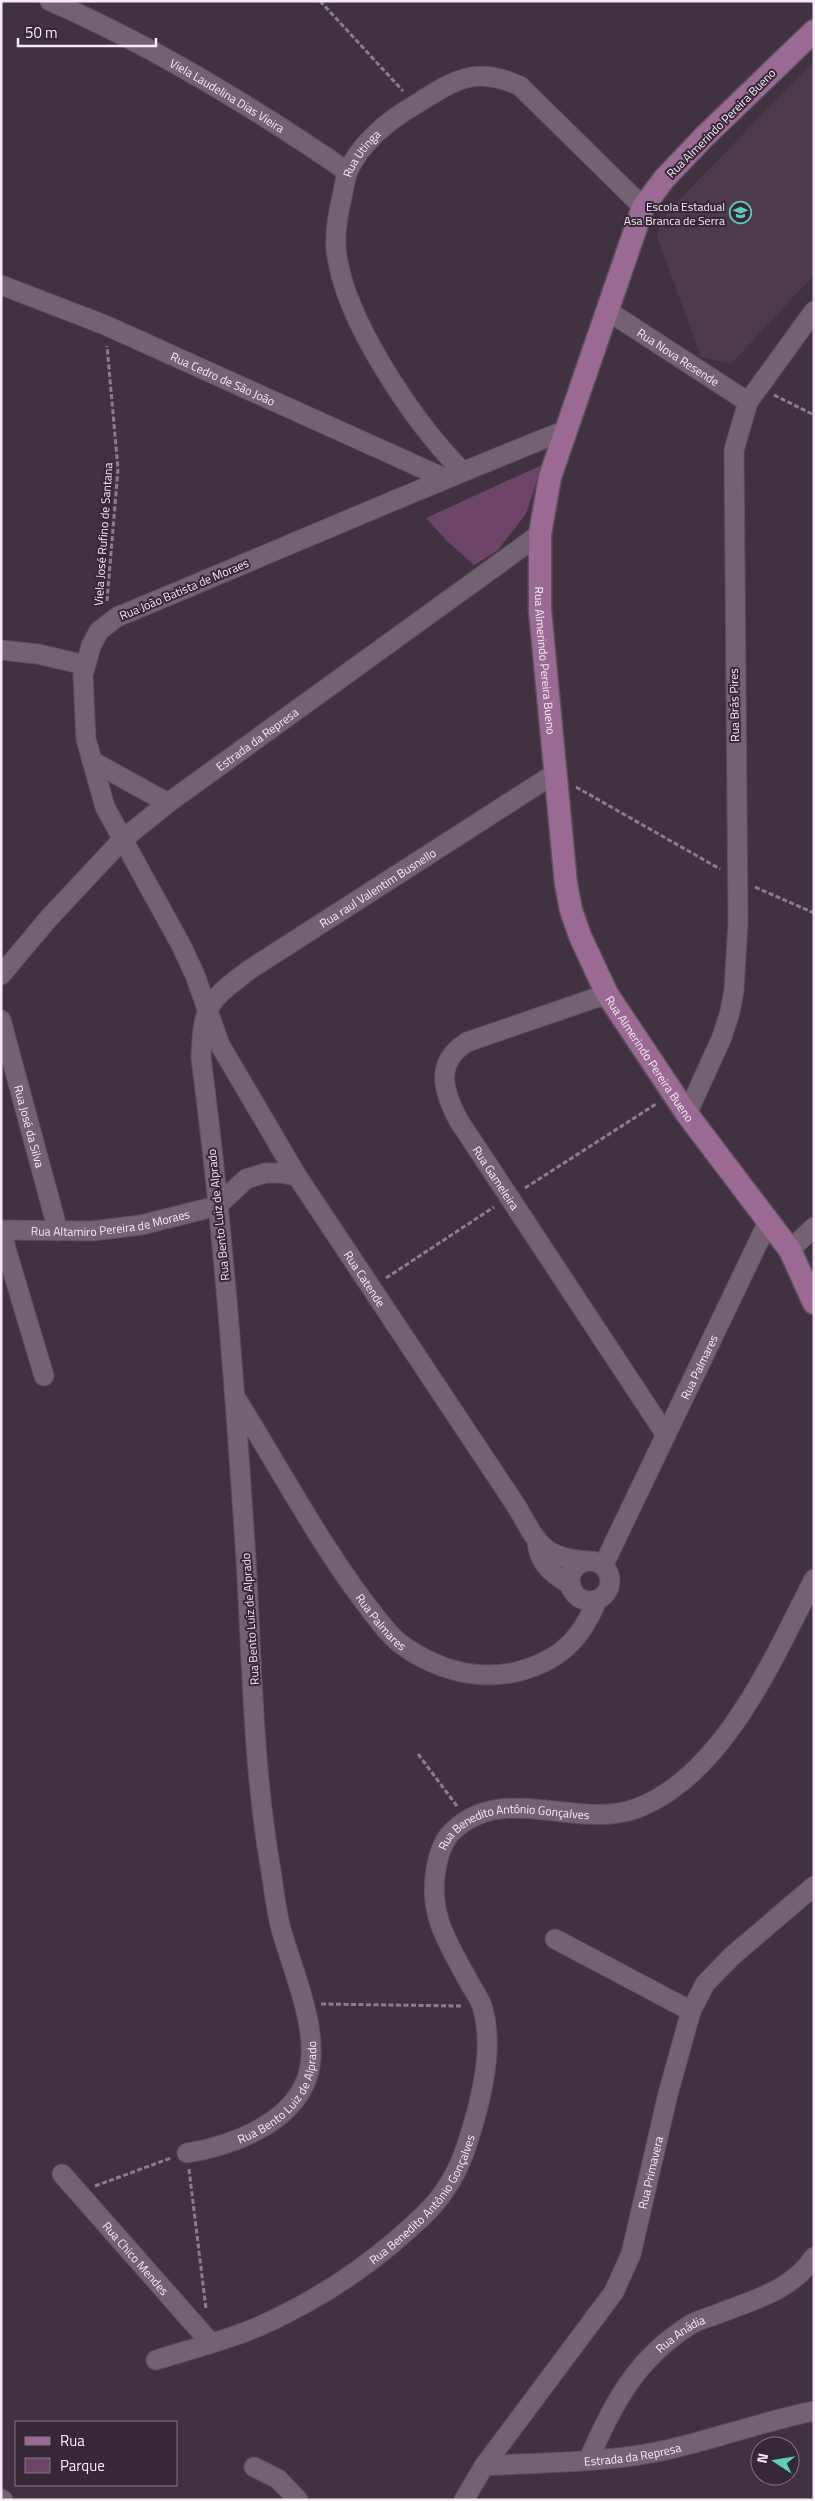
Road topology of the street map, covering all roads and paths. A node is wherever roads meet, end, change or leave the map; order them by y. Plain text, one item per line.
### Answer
1 (50, 1) edge
2 (320, 1) edge
3 (814, 31) edge
4 (416, 104) junction
5 (348, 172) junction
6 (643, 207) junction
7 (1, 285) edge
8 (608, 310) junction
9 (814, 311) edge
10 (105, 325) junction
11 (759, 387) junction
12 (748, 402) junction
13 (814, 415) edge
14 (566, 430) junction
15 (462, 471) junction
16 (444, 478) junction
17 (540, 534) junction
18 (105, 624) junction
19 (1, 650) edge
20 (85, 665) junction
21 (92, 761) junction
22 (554, 774) junction
23 (168, 803) junction
24 (122, 840) junction
25 (736, 878) junction
26 (814, 913) edge
27 (1, 976) edge
28 (608, 994) junction
29 (206, 1008) junction
30 (1, 1020) edge
31 (687, 1114) junction
32 (297, 1176) junction
33 (217, 1206) junction
34 (768, 1222) junction
35 (814, 1227) edge
36 (1, 1231) edge
37 (58, 1231) junction
38 (790, 1250) junction
39 (814, 1303) edge
40 (44, 1376) dead end
41 (236, 1398) junction
42 (666, 1435) junction
43 (537, 1542) junction
44 (595, 1563) junction
45 (814, 1579) edge
46 (571, 1585) junction
47 (597, 1600) junction
48 (418, 1754) dead end
49 (466, 1819) junction
50 (814, 1886) edge
51 (555, 1939) dead end
52 (303, 2004) junction
53 (483, 2007) junction
54 (691, 2011) junction
55 (187, 2152) junction
56 (62, 2174) dead end
57 (77, 2192) junction
58 (814, 2257) edge
59 (210, 2342) junction
60 (156, 2360) dead end
61 (814, 2411) edge
62 (589, 2459) junction
63 (484, 2466) junction
64 (254, 2467) dead end
65 (298, 2500) edge
66 (464, 2500) edge

1 - 5 street, Viela Laudelina Dias Vieira
2 - 4 path
3 - 6 main road, Rua Almerindo Pereira Bueno
4 - 5 street, Rua Utinga
4 - 6 street, Rua Utinga
5 - 15 street, Rua Utinga
6 - 8 main road, Rua Almerindo Pereira Bueno
7 - 10 street, Rua Cedro de São João
8 - 12 street, Rua Nova Resende
8 - 14 main road, Rua Almerindo Pereira Bueno
9 - 11 street, Rua Brás Pires
10 - 16 street, Rua Cedro de São João
10 - 18 path, Viela José Rufino de Santana
11 - 12 street, Rua Brás Pires
11 - 13 path
12 - 25 street, Rua Brás Pires
14 - 15 street, Rua João Batista de Moraes
14 - 17 main road, Rua Almerindo Pereira Bueno
15 - 16 street, Rua João Batista de Moraes
16 - 18 street, Rua João Batista de Moraes
17 - 22 main road, Rua Almerindo Pereira Bueno
17 - 23 street, Estrada da Represa
18 - 20 street, Rua João Batista de Moraes
19 - 20 street
20 - 21 street, Rua João Batista de Moraes
21 - 23 street
21 - 24 street, Rua João Batista de Moraes
22 - 25 path
22 - 28 main road, Rua Almerindo Pereira Bueno
22 - 29 street, Rua raul Valentim Busnello
23 - 24 street, Estrada da Represa
24 - 27 street, Estrada da Represa
24 - 29 street, Rua João Batista de Moraes
25 - 26 path
25 - 31 street, Rua Brás Pires
28 - 31 main road, Rua Almerindo Pereira Bueno
28 - 42 street, Rua Gameleira
29 - 32 street, Rua Catende
29 - 33 street, Rua Bento Luiz de Alprado
30 - 37 street, Rua José da Silva
31 - 34 main road, Rua Almerindo Pereira Bueno
32 - 33 street
32 - 43 street, Rua Catende
33 - 37 street, Rua Altamiro Pereira de Moraes
33 - 41 street, Rua Bento Luiz de Alprado
34 - 38 main road, Rua Almerindo Pereira Bueno
34 - 42 street, Rua Palmares
35 - 38 street
36 - 37 street, Rua Altamiro Pereira de Moraes
36 - 40 street
38 - 39 main road, Rua Almerindo Pereira Bueno
41 - 47 street, Rua Palmares
41 - 52 street, Rua Bento Luiz de Alprado
42 - 44 street, Rua Palmares
43 - 44 street, Rua Catende
43 - 46 street, Rua Catende
44 - 46 street, Rua Palmares
44 - 47 street, Rua Palmares
45 - 49 street, Rua Benedito Antônio Gonçalves
46 - 47 street
48 - 49 path
49 - 53 street, Rua Benedito Antônio Gonçalves
50 - 54 street, Rua Primavera
51 - 54 street
52 - 53 path
52 - 55 street, Rua Bento Luiz de Alprado
53 - 59 street, Rua Benedito Antônio Gonçalves
54 - 63 street, Rua Primavera
55 - 57 path
55 - 59 path
56 - 57 street, Rua Chico Mendes
57 - 59 street, Rua Chico Mendes
58 - 62 street, Rua Anádia
59 - 60 street, Rua Benedito Antônio Gonçalves
61 - 62 street, Estrada da Represa
62 - 63 street, Estrada da Represa
63 - 66 street
64 - 65 street

